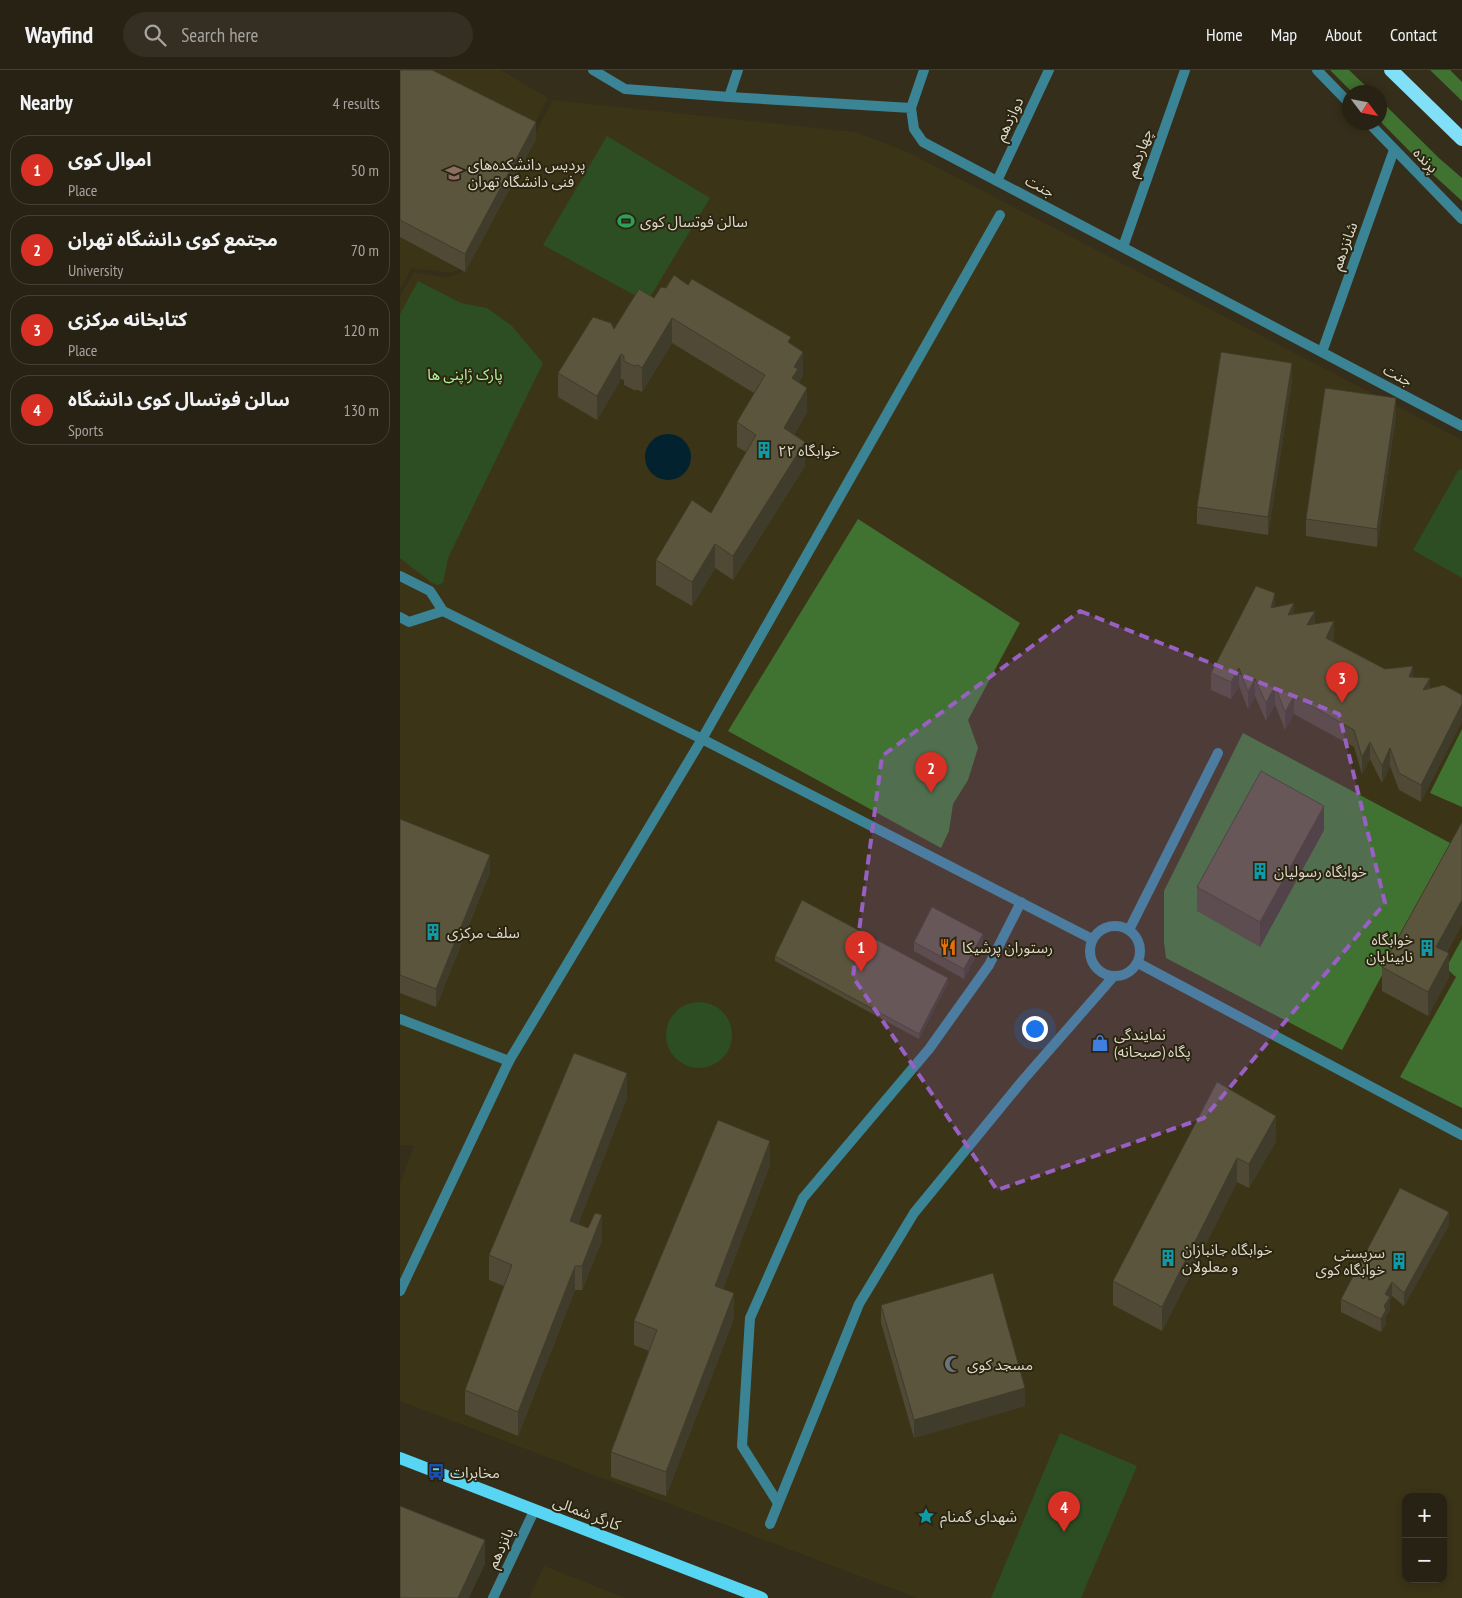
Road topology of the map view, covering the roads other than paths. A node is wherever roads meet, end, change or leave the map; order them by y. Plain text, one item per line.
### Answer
1 (593, 70) edge
2 (738, 70) edge
3 (924, 70) edge
4 (1049, 70) edge
5 (1184, 70) edge
6 (1318, 70) edge
7 (1391, 70) edge
8 (1342, 95) edge
9 (729, 97) junction
10 (911, 108) junction
11 (1375, 130) edge
12 (1462, 139) edge
13 (1394, 150) junction
14 (996, 181) junction
15 (1000, 215) dead end
16 (1462, 219) edge
17 (1123, 247) junction
18 (1322, 352) junction
19 (1462, 426) edge
20 (400, 576) edge
21 (443, 611) junction
22 (400, 617) edge
23 (702, 739) junction
24 (1218, 753) dead end
25 (1021, 902) junction
26 (1129, 930) junction
27 (1092, 939) junction
28 (1138, 963) junction
29 (1113, 977) junction
30 (400, 1019) edge
31 (509, 1061) junction
32 (1462, 1135) edge
33 (400, 1291) edge
34 (400, 1458) edge
35 (778, 1503) junction
36 (534, 1511) junction
37 (770, 1524) dead end
38 (493, 1598) edge
39 (762, 1598) edge

1 - 9 street
2 - 9 street
3 - 10 street
4 - 14 street, دوازدهم
5 - 17 street, چهاردهم
6 - 8 street
7 - 12 highway
9 - 10 street
10 - 14 street, جنت
11 - 13 street, پرنده
13 - 16 street, پرنده
13 - 18 street, شانزدهم
14 - 17 street, جنت
15 - 23 street
17 - 18 street, جنت
18 - 19 street, جنت
20 - 21 street
21 - 22 street
21 - 23 street
23 - 25 street
23 - 31 street
24 - 26 street
25 - 27 street
25 - 35 street
26 - 27 street
26 - 28 street
27 - 29 street
28 - 29 street
28 - 32 street
29 - 35 street
30 - 31 street
31 - 33 street
34 - 36 main road, کارگر شمالی
35 - 37 street
36 - 38 street, پانزدهم
36 - 39 main road, کارگر شمالی

